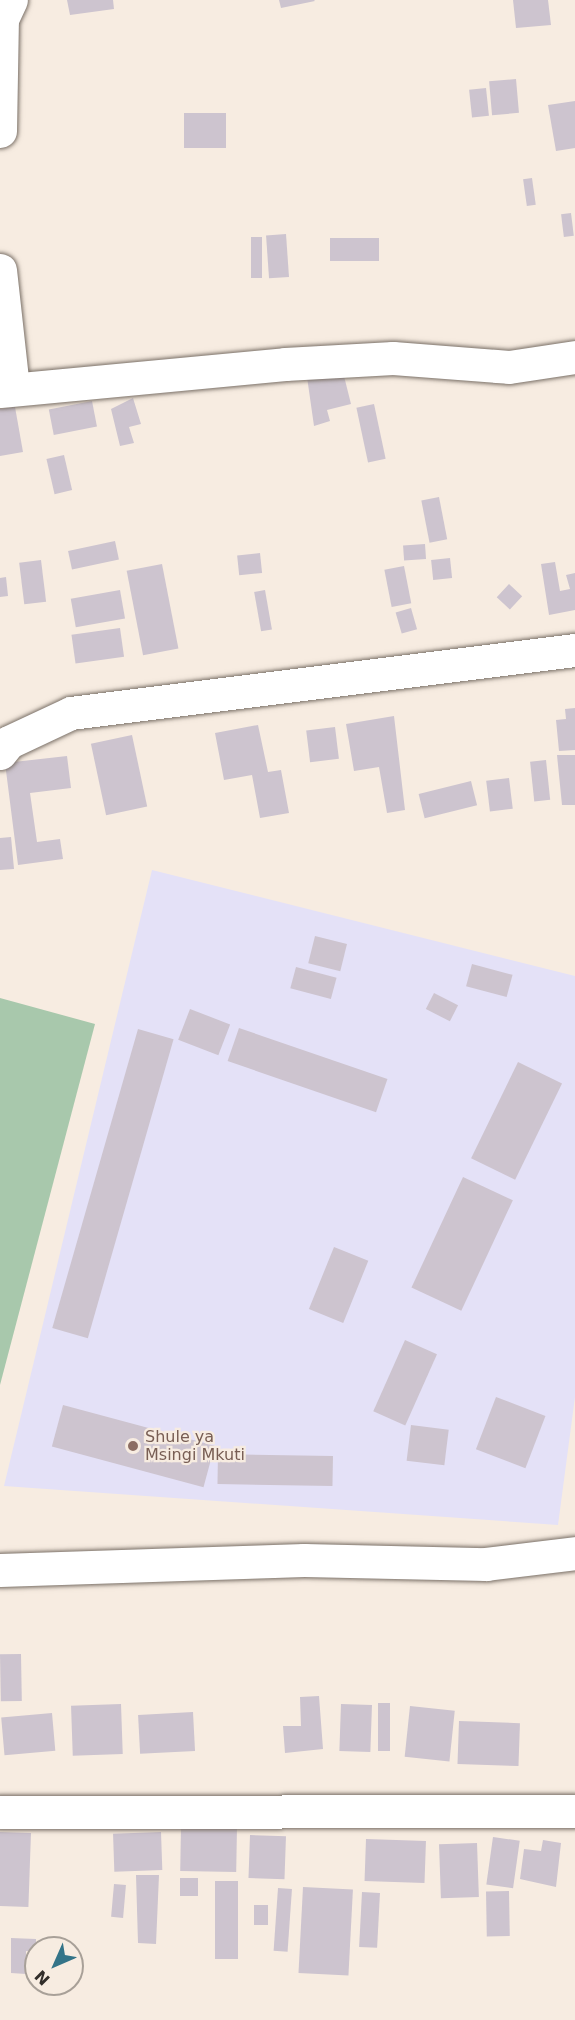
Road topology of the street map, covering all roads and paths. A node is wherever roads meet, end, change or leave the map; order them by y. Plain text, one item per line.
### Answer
1 (11, 0) edge
2 (0, 131) edge
3 (0, 270) edge
4 (575, 357) edge
5 (7, 389) edge
6 (575, 650) edge
7 (0, 753) edge
8 (575, 1553) edge
9 (0, 1570) edge
10 (575, 1811) edge
11 (0, 1812) edge

1 - 2 street
3 - 5 street
4 - 5 street
6 - 7 street
8 - 9 street
10 - 11 street

